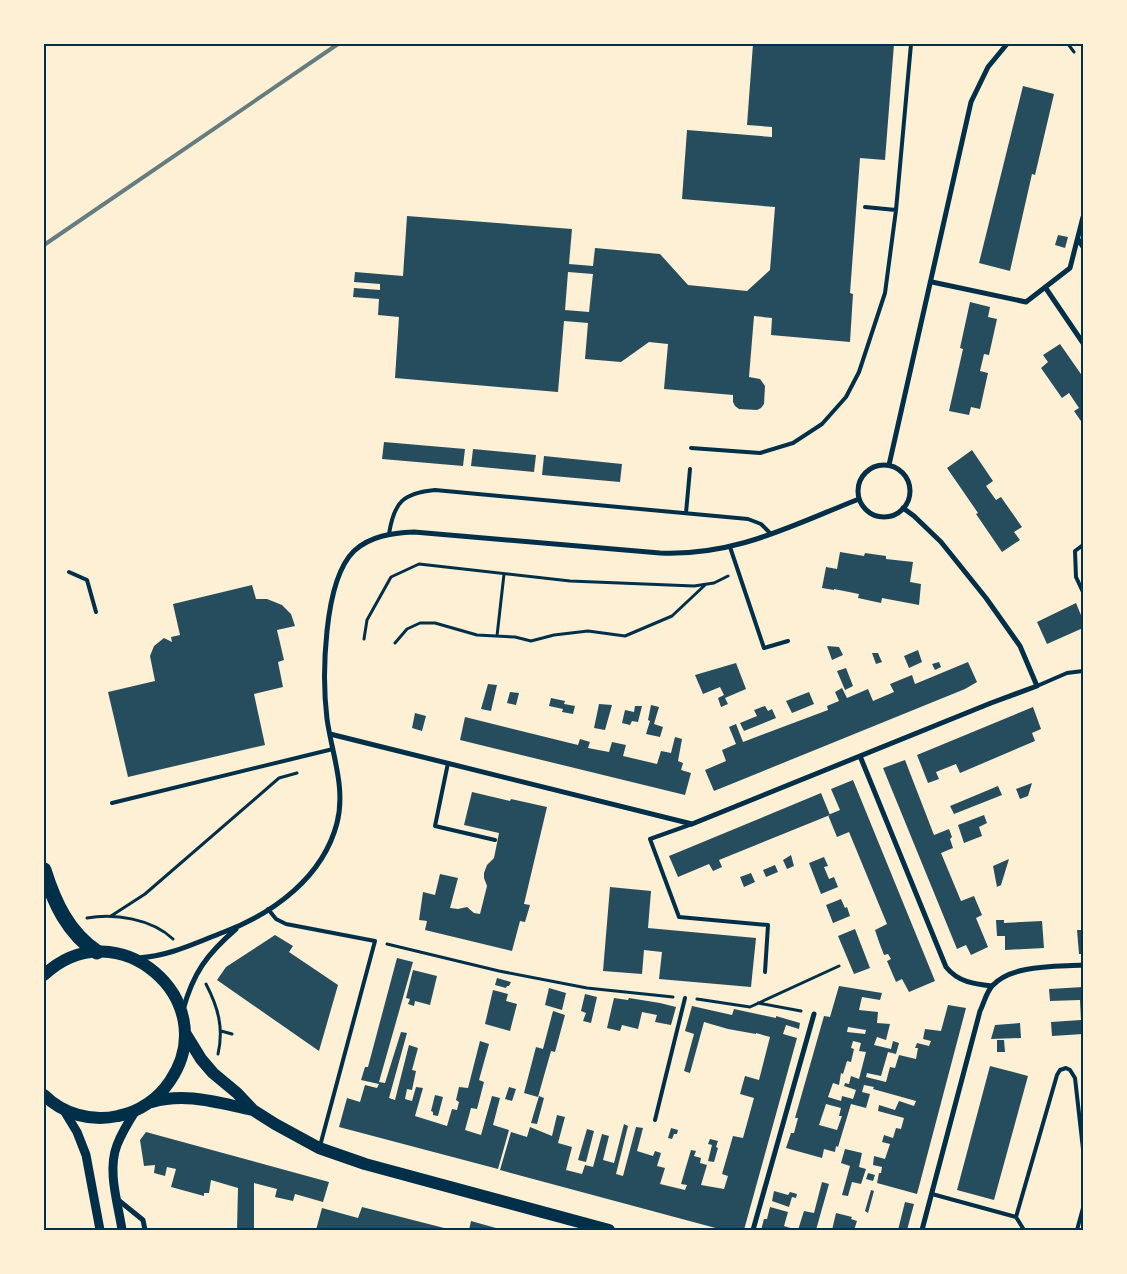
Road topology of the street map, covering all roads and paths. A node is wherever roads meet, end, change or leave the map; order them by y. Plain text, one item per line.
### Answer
1 (911, 44) edge
2 (1007, 44) edge
3 (1068, 44) edge
4 (1074, 52) dead end
5 (865, 206) dead end
6 (896, 210) junction
7 (1083, 216) edge
8 (1078, 239) junction
9 (1083, 247) edge
10 (932, 282) junction
11 (1045, 287) junction
12 (1083, 343) edge
13 (691, 448) dead end
14 (889, 465) junction
15 (690, 469) dead end
16 (859, 499) junction
17 (903, 508) junction
18 (686, 513) junction
19 (389, 534) junction
20 (771, 534) junction
21 (1083, 545) edge
22 (730, 547) junction
23 (738, 571) junction
24 (69, 572) dead end
25 (504, 574) junction
26 (706, 584) junction
27 (1083, 592) edge
28 (96, 612) dead end
29 (497, 636) junction
30 (364, 639) dead end
31 (788, 640) dead end
32 (395, 643) dead end
33 (1083, 671) edge
34 (1037, 686) junction
35 (330, 734) junction
36 (333, 750) junction
37 (860, 756) junction
38 (448, 763) junction
39 (298, 772) dead end
40 (112, 803) dead end
41 (692, 824) junction
42 (495, 840) dead end
43 (44, 870) edge
44 (268, 909) junction
45 (111, 916) dead end
46 (238, 927) junction
47 (374, 941) junction
48 (97, 952) junction
49 (135, 958) junction
50 (1083, 965) edge
51 (839, 966) dead end
52 (765, 972) dead end
53 (44, 975) edge
54 (992, 986) junction
55 (685, 998) junction
56 (758, 1004) junction
57 (814, 1014) joint
58 (182, 1015) junction
59 (221, 1031) dead end
60 (185, 1033) junction
61 (232, 1034) dead end
62 (44, 1095) edge
63 (150, 1102) junction
64 (62, 1109) junction
65 (136, 1110) junction
66 (252, 1110) junction
67 (655, 1120) dead end
68 (319, 1148) junction
69 (1083, 1149) edge
70 (932, 1194) junction
71 (117, 1199) junction
72 (1083, 1208) edge
73 (1016, 1217) junction
74 (100, 1230) edge
75 (122, 1230) edge
76 (145, 1230) edge
77 (609, 1230) edge
78 (753, 1230) edge
79 (922, 1230) edge
80 (1024, 1230) edge
81 (1077, 1230) edge

1 - 6 lane
2 - 10 street
3 - 4 path
5 - 6 lane
6 - 13 lane
7 - 8 street
8 - 9 street
8 - 11 street
10 - 11 street
10 - 14 street
11 - 12 street
14 - 16 street
14 - 17 street
15 - 18 lane
16 - 17 street
16 - 20 street
17 - 34 street
18 - 19 lane
18 - 20 lane
19 - 22 street
19 - 35 street
20 - 22 street
21 - 27 lane
22 - 23 lane
23 - 26 path
23 - 31 lane
24 - 28 lane
25 - 26 path
25 - 29 path
25 - 30 path
26 - 29 path
29 - 32 path
33 - 34 lane
34 - 37 street
35 - 36 street
35 - 38 street
36 - 40 lane
36 - 44 street
37 - 41 street
37 - 54 street
38 - 41 street
38 - 42 lane
39 - 45 path
41 - 52 lane
43 - 48 highway
44 - 46 street
44 - 47 lane
46 - 49 street
46 - 58 street
47 - 55 path
47 - 68 lane
48 - 49 main road
48 - 53 main road
49 - 58 main road
50 - 54 street
51 - 56 path
54 - 70 street
55 - 56 path
55 - 67 lane
56 - 57 path
57 - 78 street
58 - 60 main road
59 - 61 path
60 - 63 main road
60 - 66 main road
62 - 64 main road
63 - 65 main road
63 - 66 main road
64 - 65 main road
64 - 74 street
65 - 71 street
66 - 68 main road
68 - 77 main road
69 - 73 lane
70 - 73 lane
70 - 79 street
71 - 75 street
71 - 76 street
72 - 81 lane
73 - 80 lane

